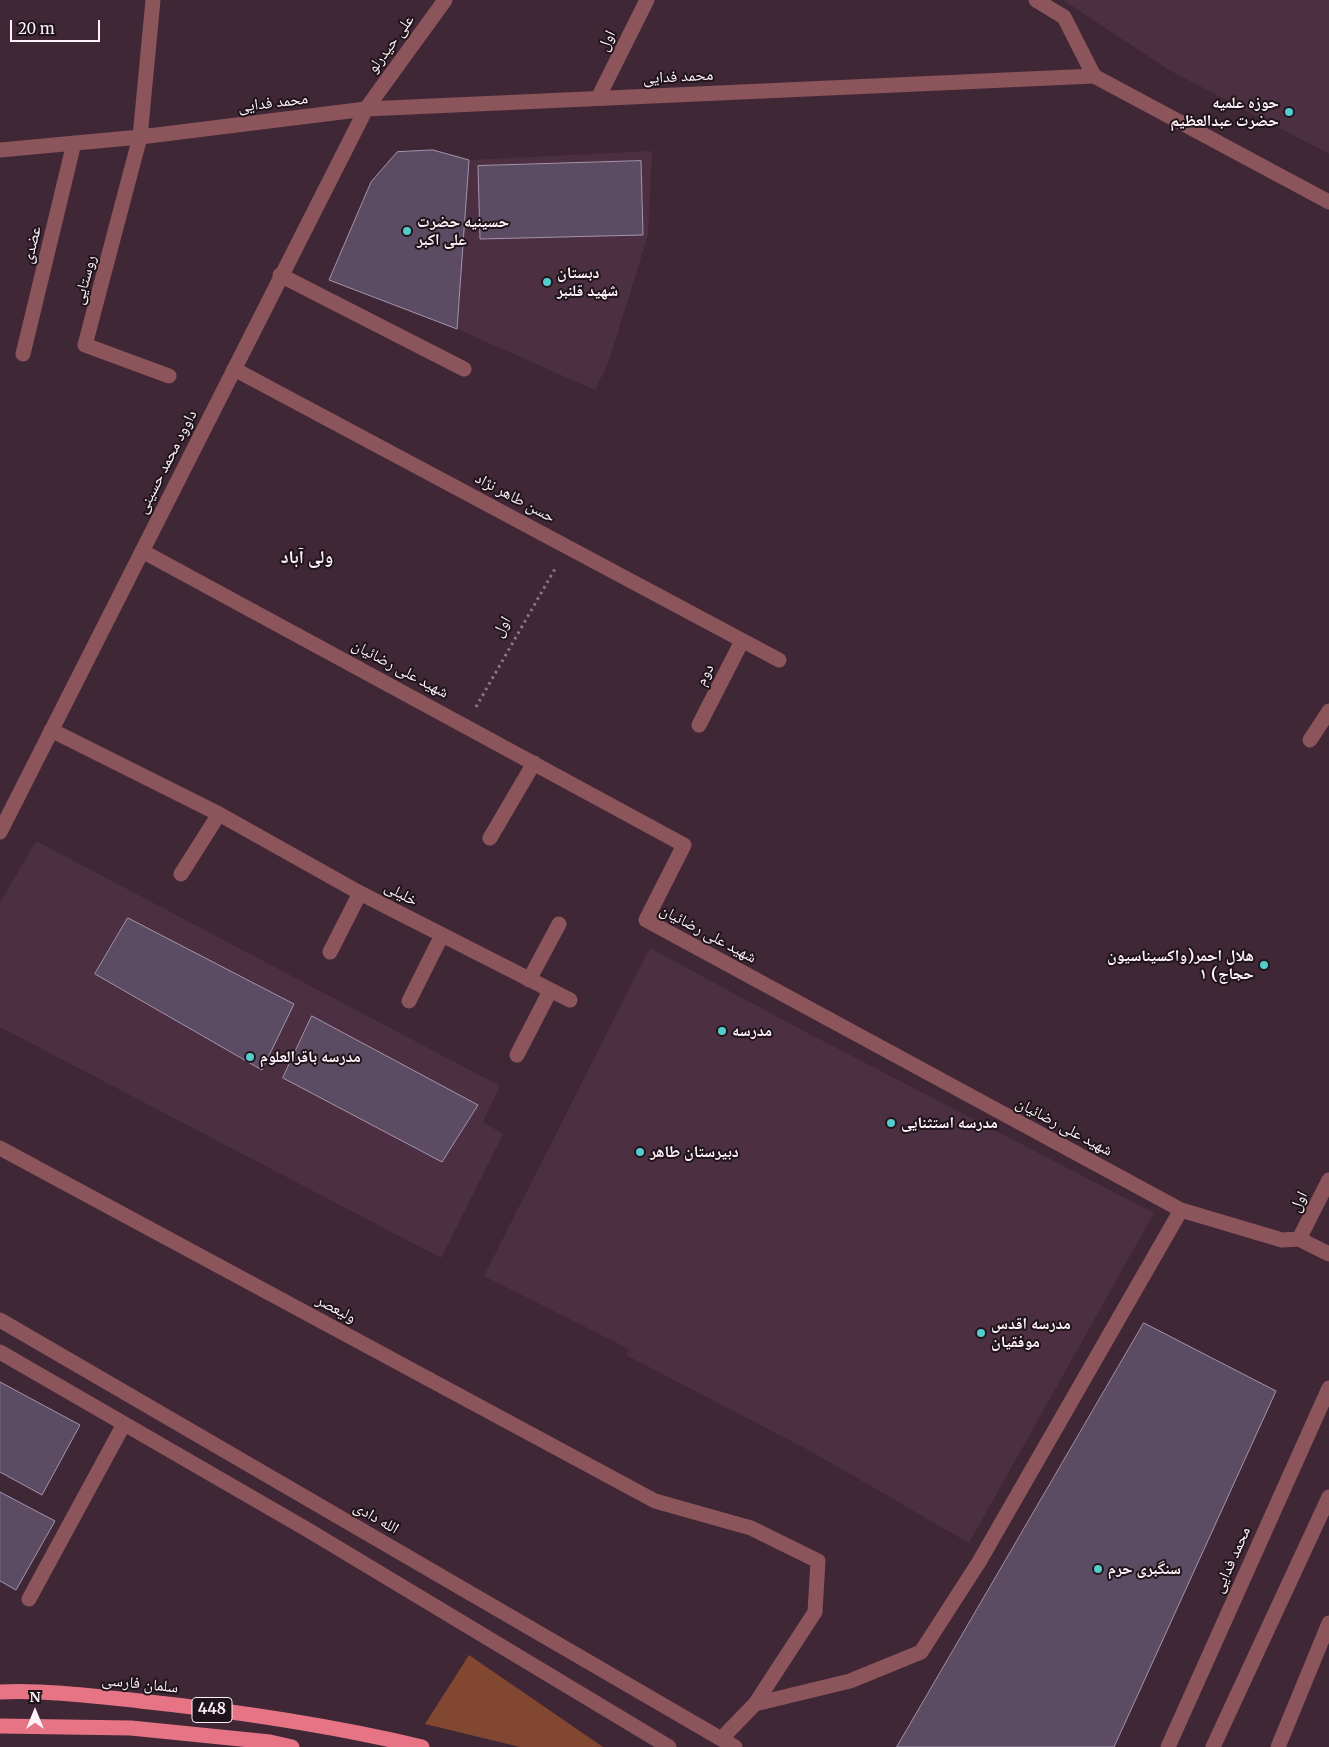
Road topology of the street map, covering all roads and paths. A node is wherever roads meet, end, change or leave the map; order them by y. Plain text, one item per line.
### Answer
1 (153, 0) edge
2 (445, 0) edge
3 (647, 0) edge
4 (1036, 0) edge
5 (1094, 76) junction
6 (598, 98) junction
7 (366, 109) junction
8 (140, 137) junction
9 (74, 143) junction
10 (0, 150) edge
11 (1329, 202) edge
12 (280, 275) junction
13 (23, 354) dead end
14 (234, 369) junction
15 (464, 369) dead end
16 (169, 376) dead end
17 (568, 546) junction
18 (142, 551) junction
19 (742, 641) junction
20 (778, 660) dead end
21 (1329, 711) edge
22 (466, 725) junction
23 (699, 725) dead end
24 (51, 730) junction
25 (1310, 740) dead end
26 (534, 763) junction
27 (219, 814) junction
28 (0, 832) edge
29 (490, 838) dead end
30 (181, 874) dead end
31 (360, 893) junction
32 (559, 924) dead end
33 (442, 935) junction
34 (330, 952) dead end
35 (529, 980) junction
36 (550, 991) junction
37 (570, 1000) dead end
38 (409, 1001) dead end
39 (518, 1055) dead end
40 (0, 1148) edge
41 (1329, 1180) edge
42 (1180, 1210) junction
43 (1300, 1239) junction
44 (1329, 1254) edge
45 (0, 1320) edge
46 (0, 1352) edge
47 (1329, 1388) edge
48 (124, 1424) junction
49 (1329, 1497) edge
50 (29, 1599) dead end
51 (1329, 1623) edge
52 (0, 1692) edge
53 (755, 1704) junction
54 (0, 1726) edge
55 (721, 1738) junction
56 (292, 1747) edge
57 (422, 1747) edge
58 (669, 1747) edge
59 (734, 1747) edge
60 (1168, 1747) edge
61 (1213, 1747) edge
62 (1278, 1747) edge

1 - 8 street
2 - 7 street, علی حیدرلو
3 - 6 street, اول
4 - 5 street
5 - 6 street, محمد فدایی
5 - 11 street
6 - 7 street, محمد فدایی
7 - 8 street, محمد فدایی
7 - 12 street, داوود محمد حسینی
8 - 9 street, محمد فدایی
8 - 16 street, روستایی
9 - 10 street, محمد فدایی
9 - 13 street, عضدی
12 - 14 street, داوود محمد حسینی
12 - 15 street
14 - 17 street, حسن طاهر نژاد
14 - 18 street, داوود محمد حسینی
17 - 19 street, حسن طاهر نژاد
17 - 22 path, اول
18 - 22 street, شهید علی رضائیان
18 - 24 street, داوود محمد حسینی
19 - 20 street, حسن طاهر نژاد
19 - 23 street, دوم
21 - 25 street
22 - 26 street, شهید علی رضائیان
24 - 27 street, خلیلی
24 - 28 street, داوود محمد حسینی
26 - 29 street
26 - 42 street, شهید علی رضائیان
27 - 30 street
27 - 31 street, خلیلی
31 - 33 street, خلیلی
31 - 34 street
32 - 35 street
33 - 35 street, خلیلی
33 - 38 street
35 - 36 street, خلیلی
36 - 37 street, خلیلی
36 - 39 street
40 - 53 street, ولیعصر
41 - 43 street, اول
42 - 43 street, شهید علی رضائیان
42 - 53 street
43 - 44 street, شهید علی رضائیان
45 - 55 street, الله دادی
46 - 48 street
47 - 60 street, محمد فدایی
48 - 50 street
48 - 58 street
49 - 61 street
51 - 62 street
52 - 57 main road, سلمان فارسی / 448
53 - 55 street
54 - 56 main road, 448
55 - 59 street, الله دادی

